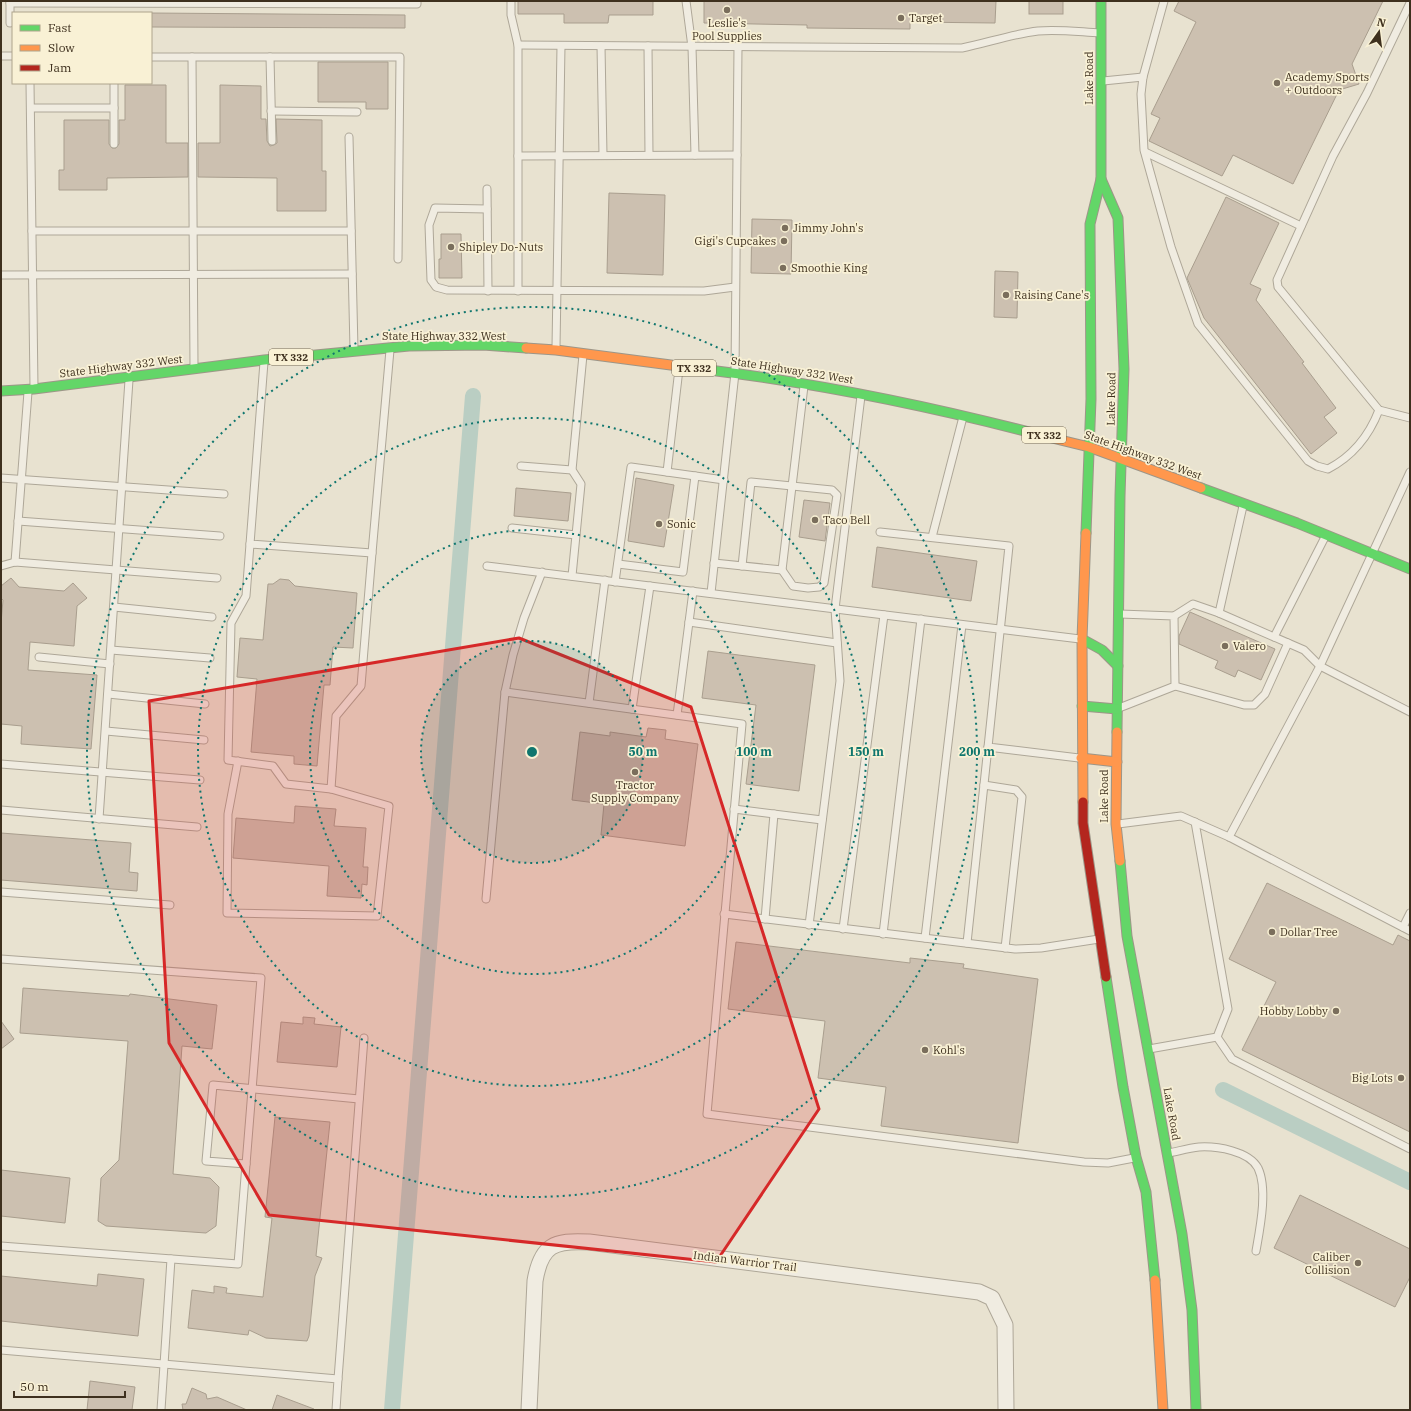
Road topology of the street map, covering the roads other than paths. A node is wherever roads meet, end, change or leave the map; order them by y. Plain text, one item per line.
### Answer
1 (417, 1) edge
2 (511, 1) edge
3 (686, 1) edge
4 (1101, 1) edge
5 (1164, 1) edge
6 (10, 2) edge
7 (46, 2) edge
8 (85, 2) edge
9 (122, 2) edge
10 (159, 2) edge
11 (196, 2) edge
12 (235, 2) edge
13 (300, 2) edge
14 (337, 2) edge
15 (1410, 3) edge
16 (10, 23) dead end
17 (1101, 33) junction
18 (518, 45) junction
19 (561, 46) junction
20 (602, 46) junction
21 (648, 46) junction
22 (738, 46) junction
23 (692, 47) junction
24 (1, 56) edge
25 (12, 56) edge
26 (152, 56) edge
27 (192, 56) junction
28 (270, 57) junction
29 (1143, 77) junction
30 (1101, 81) junction
31 (30, 84) edge
32 (114, 84) edge
33 (30, 108) junction
34 (114, 108) junction
35 (271, 111) junction
36 (357, 112) dead end
37 (349, 137) dead end
38 (272, 141) dead end
39 (114, 144) dead end
40 (1145, 152) junction
41 (559, 155) junction
42 (603, 155) junction
43 (649, 155) junction
44 (695, 155) junction
45 (737, 155) junction
46 (518, 156) junction
47 (1101, 178) junction
48 (488, 189) dead end
49 (488, 209) junction
50 (1301, 226) junction
51 (32, 231) junction
52 (193, 231) junction
53 (351, 231) junction
54 (398, 259) dead end
55 (193, 274) junction
56 (352, 274) junction
57 (1, 275) edge
58 (32, 275) junction
59 (735, 287) junction
60 (488, 290) junction
61 (518, 291) junction
62 (556, 291) junction
63 (390, 347) junction
64 (354, 350) junction
65 (556, 350) junction
66 (583, 353) junction
67 (264, 360) junction
68 (679, 366) junction
69 (194, 369) junction
70 (735, 373) junction
71 (130, 376) junction
72 (804, 384) junction
73 (31, 389) junction
74 (1, 391) edge
75 (861, 394) junction
76 (1379, 410) junction
77 (964, 415) junction
78 (1410, 418) edge
79 (1089, 448) junction
80 (1122, 460) junction
81 (521, 466) dead end
82 (572, 470) junction
83 (667, 472) junction
84 (1410, 472) edge
85 (695, 476) junction
86 (1, 478) edge
87 (22, 479) junction
88 (724, 480) junction
89 (123, 486) junction
90 (792, 486) junction
91 (224, 494) dead end
92 (1243, 504) junction
93 (18, 521) junction
94 (120, 528) junction
95 (512, 528) dead end
96 (880, 532) dead end
97 (576, 535) junction
98 (1326, 535) junction
99 (220, 536) dead end
100 (932, 537) junction
101 (250, 544) junction
102 (1372, 553) junction
103 (372, 554) junction
104 (15, 562) junction
105 (714, 563) junction
106 (618, 564) junction
107 (1, 566) edge
108 (487, 566) dead end
109 (742, 566) junction
110 (117, 569) junction
111 (1410, 569) edge
112 (782, 570) junction
113 (542, 572) junction
114 (572, 576) junction
115 (217, 578) dead end
116 (605, 580) junction
117 (616, 582) junction
118 (650, 586) junction
119 (693, 591) junction
120 (711, 593) junction
121 (114, 607) junction
122 (835, 609) junction
123 (1219, 613) junction
124 (1119, 614) junction
125 (884, 615) junction
126 (1174, 616) junction
127 (212, 617) dead end
128 (921, 620) junction
129 (689, 622) junction
130 (962, 625) junction
131 (1002, 629) junction
132 (1274, 638) junction
133 (1082, 639) junction
134 (837, 643) junction
135 (1288, 643) junction
136 (111, 650) junction
137 (39, 657) dead end
138 (210, 658) dead end
139 (110, 664) junction
140 (1118, 666) junction
141 (1320, 666) junction
142 (1175, 686) junction
143 (505, 692) junction
144 (108, 694) junction
145 (588, 703) junction
146 (205, 704) dead end
147 (1082, 706) junction
148 (632, 709) junction
149 (1117, 709) junction
150 (1410, 712) edge
151 (677, 715) junction
152 (106, 731) junction
153 (204, 740) dead end
154 (988, 747) junction
155 (1081, 758) junction
156 (238, 761) junction
157 (1117, 762) junction
158 (1, 764) edge
159 (103, 771) junction
160 (200, 780) dead end
161 (984, 785) junction
162 (331, 789) junction
163 (734, 809) junction
164 (1, 810) edge
165 (774, 814) junction
166 (99, 819) junction
167 (822, 820) junction
168 (1195, 822) junction
169 (1113, 824) junction
170 (197, 828) dead end
171 (1229, 837) junction
172 (1, 892) edge
173 (486, 899) dead end
174 (170, 905) dead end
175 (1410, 913) edge
176 (724, 914) junction
177 (765, 920) junction
178 (809, 925) junction
179 (1403, 927) junction
180 (844, 929) junction
181 (1410, 931) edge
182 (882, 934) junction
183 (925, 938) junction
184 (1104, 938) junction
185 (967, 943) junction
186 (1005, 948) junction
187 (1, 959) edge
188 (1216, 1037) junction
189 (364, 1038) dead end
190 (1145, 1050) junction
191 (252, 1090) junction
192 (359, 1099) junction
193 (1410, 1149) edge
194 (1163, 1154) junction
195 (1140, 1157) junction
196 (246, 1164) junction
197 (1, 1246) edge
198 (1256, 1251) dead end
199 (171, 1259) junction
200 (1, 1350) edge
201 (164, 1365) junction
202 (338, 1379) junction
203 (161, 1410) edge
204 (336, 1410) edge
205 (528, 1410) edge
206 (1006, 1410) edge
207 (1163, 1410) edge
208 (1196, 1410) edge

1 - 14 lane
2 - 18 lane
3 - 23 lane
4 - 17 street, Lake Road
5 - 29 lane
6 - 7 lane
6 - 16 lane
7 - 8 lane
8 - 9 lane
9 - 10 lane
10 - 11 lane
11 - 12 lane
12 - 13 lane
13 - 14 lane
15 - 50 lane
17 - 22 lane
17 - 30 street, Lake Road
18 - 19 lane
18 - 46 lane
19 - 20 lane
19 - 41 lane
20 - 21 lane
20 - 42 lane
21 - 23 lane
21 - 43 lane
22 - 23 lane
22 - 45 lane
23 - 44 lane
24 - 25 lane
26 - 27 lane
27 - 28 lane
27 - 52 lane
28 - 35 lane
28 - 54 lane
29 - 30 lane
29 - 40 lane
30 - 47 street, Lake Road
31 - 33 lane
32 - 34 lane
33 - 34 lane
33 - 51 lane
34 - 39 lane
35 - 36 lane
35 - 38 lane
37 - 53 lane
40 - 50 lane
40 - 76 lane
41 - 42 lane
41 - 46 lane
41 - 62 lane
42 - 43 lane
43 - 44 lane
44 - 45 lane
45 - 59 lane
46 - 61 lane
47 - 79 street, Lake Road
47 - 80 street, Lake Road
48 - 49 lane
49 - 60 lane
49 - 60 lane
50 - 76 lane
51 - 52 lane
51 - 58 lane
52 - 53 lane
52 - 55 lane
53 - 56 lane
55 - 56 lane
55 - 58 lane
55 - 69 lane
56 - 64 lane
57 - 58 lane
58 - 73 lane
59 - 62 lane
59 - 70 lane
60 - 61 lane
61 - 62 lane
62 - 65 lane
63 - 64 street, State Highway 332 West / TX 332
63 - 65 street, State Highway 332 West / TX 332
63 - 103 lane
64 - 67 street, State Highway 332 West / TX 332
65 - 66 street, State Highway 332 West / TX 332
66 - 68 street, State Highway 332 West / TX 332
66 - 82 lane
67 - 69 street, State Highway 332 West / TX 332
67 - 101 lane
68 - 70 street, State Highway 332 West / TX 332
68 - 83 lane
69 - 71 street, State Highway 332 West / TX 332
70 - 72 street, State Highway 332 West / TX 332
70 - 88 lane
71 - 73 street, State Highway 332 West / TX 332
71 - 89 lane
72 - 75 street, State Highway 332 West / TX 332
72 - 90 lane
73 - 74 street, State Highway 332 West / TX 332
73 - 87 lane
75 - 77 street, State Highway 332 West / TX 332
75 - 122 lane
76 - 78 lane
77 - 79 street, State Highway 332 West / TX 332
77 - 100 lane
79 - 80 street, State Highway 332 West / TX 332
79 - 133 street, Lake Road
80 - 92 street, State Highway 332 West / TX 332
80 - 124 street, Lake Road
81 - 82 lane
82 - 97 lane
83 - 85 lane
83 - 106 lane
84 - 102 lane
85 - 88 lane
85 - 106 lane
86 - 87 lane
87 - 89 lane
87 - 93 lane
88 - 105 lane
89 - 91 lane
89 - 94 lane
90 - 109 lane
90 - 112 lane
90 - 112 lane
92 - 98 street, State Highway 332 West / TX 332
92 - 123 lane
93 - 94 lane
93 - 104 lane
94 - 99 lane
94 - 110 lane
95 - 97 lane
96 - 100 lane
97 - 114 lane
98 - 102 street, State Highway 332 West / TX 332
98 - 132 lane
100 - 131 lane
101 - 103 lane
101 - 156 lane
102 - 111 street, State Highway 332 West / TX 332
102 - 141 lane
103 - 162 lane
104 - 107 lane
104 - 110 lane
105 - 109 lane
105 - 120 lane
106 - 117 lane
108 - 113 lane
109 - 112 lane
110 - 115 lane
110 - 121 lane
113 - 114 lane
113 - 143 lane
114 - 116 lane
116 - 117 lane
116 - 145 lane
117 - 118 lane
118 - 119 lane
118 - 148 lane
119 - 120 lane
119 - 129 lane
120 - 122 lane
121 - 127 lane
121 - 136 lane
122 - 125 lane
122 - 134 lane
123 - 126 lane
123 - 132 lane
124 - 126 lane
124 - 140 street, Lake Road
125 - 128 lane
125 - 180 lane
126 - 142 lane
128 - 130 lane
128 - 182 lane
129 - 134 lane
129 - 151 lane
130 - 131 lane
130 - 183 lane
131 - 133 lane
131 - 154 lane
132 - 135 lane
133 - 140 street
133 - 147 street, Lake Road
134 - 167 lane
135 - 141 lane
135 - 142 lane
136 - 138 lane
136 - 139 lane
137 - 139 lane
139 - 144 lane
140 - 149 street, Lake Road
141 - 150 lane
141 - 171 lane
142 - 149 lane
143 - 145 lane
143 - 173 lane
144 - 146 lane
144 - 152 lane
145 - 148 lane
147 - 149 street
147 - 155 street, Lake Road
148 - 151 lane
149 - 157 street, Lake Road
151 - 163 lane
152 - 153 lane
152 - 159 lane
154 - 155 lane
154 - 161 lane
155 - 157 street
155 - 184 street, Lake Road
156 - 162 lane
156 - 162 lane
157 - 169 street, Lake Road
158 - 159 lane
159 - 160 lane
159 - 166 lane
161 - 185 lane
161 - 186 lane
163 - 165 lane
163 - 176 lane
164 - 166 lane
165 - 167 lane
165 - 177 lane
166 - 170 lane
167 - 178 lane
168 - 169 lane
168 - 171 lane
168 - 188 lane
169 - 190 street, Lake Road
171 - 179 lane
172 - 174 lane
175 - 179 lane
176 - 177 lane
176 - 195 lane
177 - 178 lane
178 - 180 lane
179 - 181 lane
180 - 182 lane
182 - 183 lane
183 - 185 lane
184 - 186 lane
184 - 195 street, Lake Road
185 - 186 lane
187 - 191 lane
188 - 190 lane
188 - 193 lane
189 - 192 lane
190 - 194 street, Lake Road
191 - 192 lane
191 - 196 lane
191 - 196 lane
192 - 202 lane
194 - 198 lane
194 - 208 street, Lake Road
195 - 207 street, Lake Road
196 - 199 lane
197 - 199 lane
199 - 201 lane
200 - 201 lane
201 - 202 lane
201 - 203 lane
202 - 204 lane
205 - 206 street, Indian Warrior Trail

